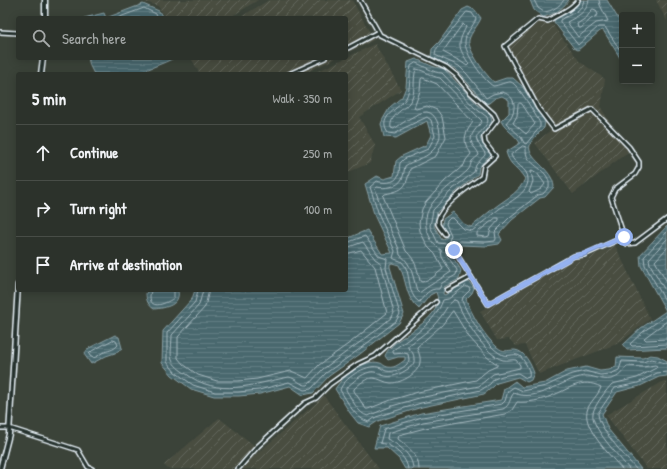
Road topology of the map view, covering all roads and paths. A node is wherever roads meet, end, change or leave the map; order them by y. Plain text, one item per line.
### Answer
1 (45, 0) edge
2 (360, 0) edge
3 (578, 0) edge
4 (45, 16) edge
5 (0, 32) edge
6 (378, 32) junction
7 (16, 33) edge
8 (348, 48) edge
9 (42, 60) edge
10 (320, 60) edge
11 (41, 72) edge
12 (294, 72) edge
13 (667, 219) edge
14 (445, 234) dead end
15 (624, 237) junction
16 (454, 250) dead end
17 (471, 277) junction
18 (446, 290) dead end
19 (18, 292) edge
20 (436, 302) dead end
21 (0, 428) edge
22 (9, 428) junction
23 (0, 469) edge
24 (92, 469) edge
25 (238, 469) edge

1 - 4 street
2 - 6 street
3 - 15 street
5 - 7 street
6 - 8 street
6 - 14 street
9 - 11 street
10 - 12 street
13 - 15 street
15 - 17 street
16 - 17 street
17 - 18 street
19 - 22 street
20 - 25 street
21 - 22 street
22 - 23 street
22 - 24 street

